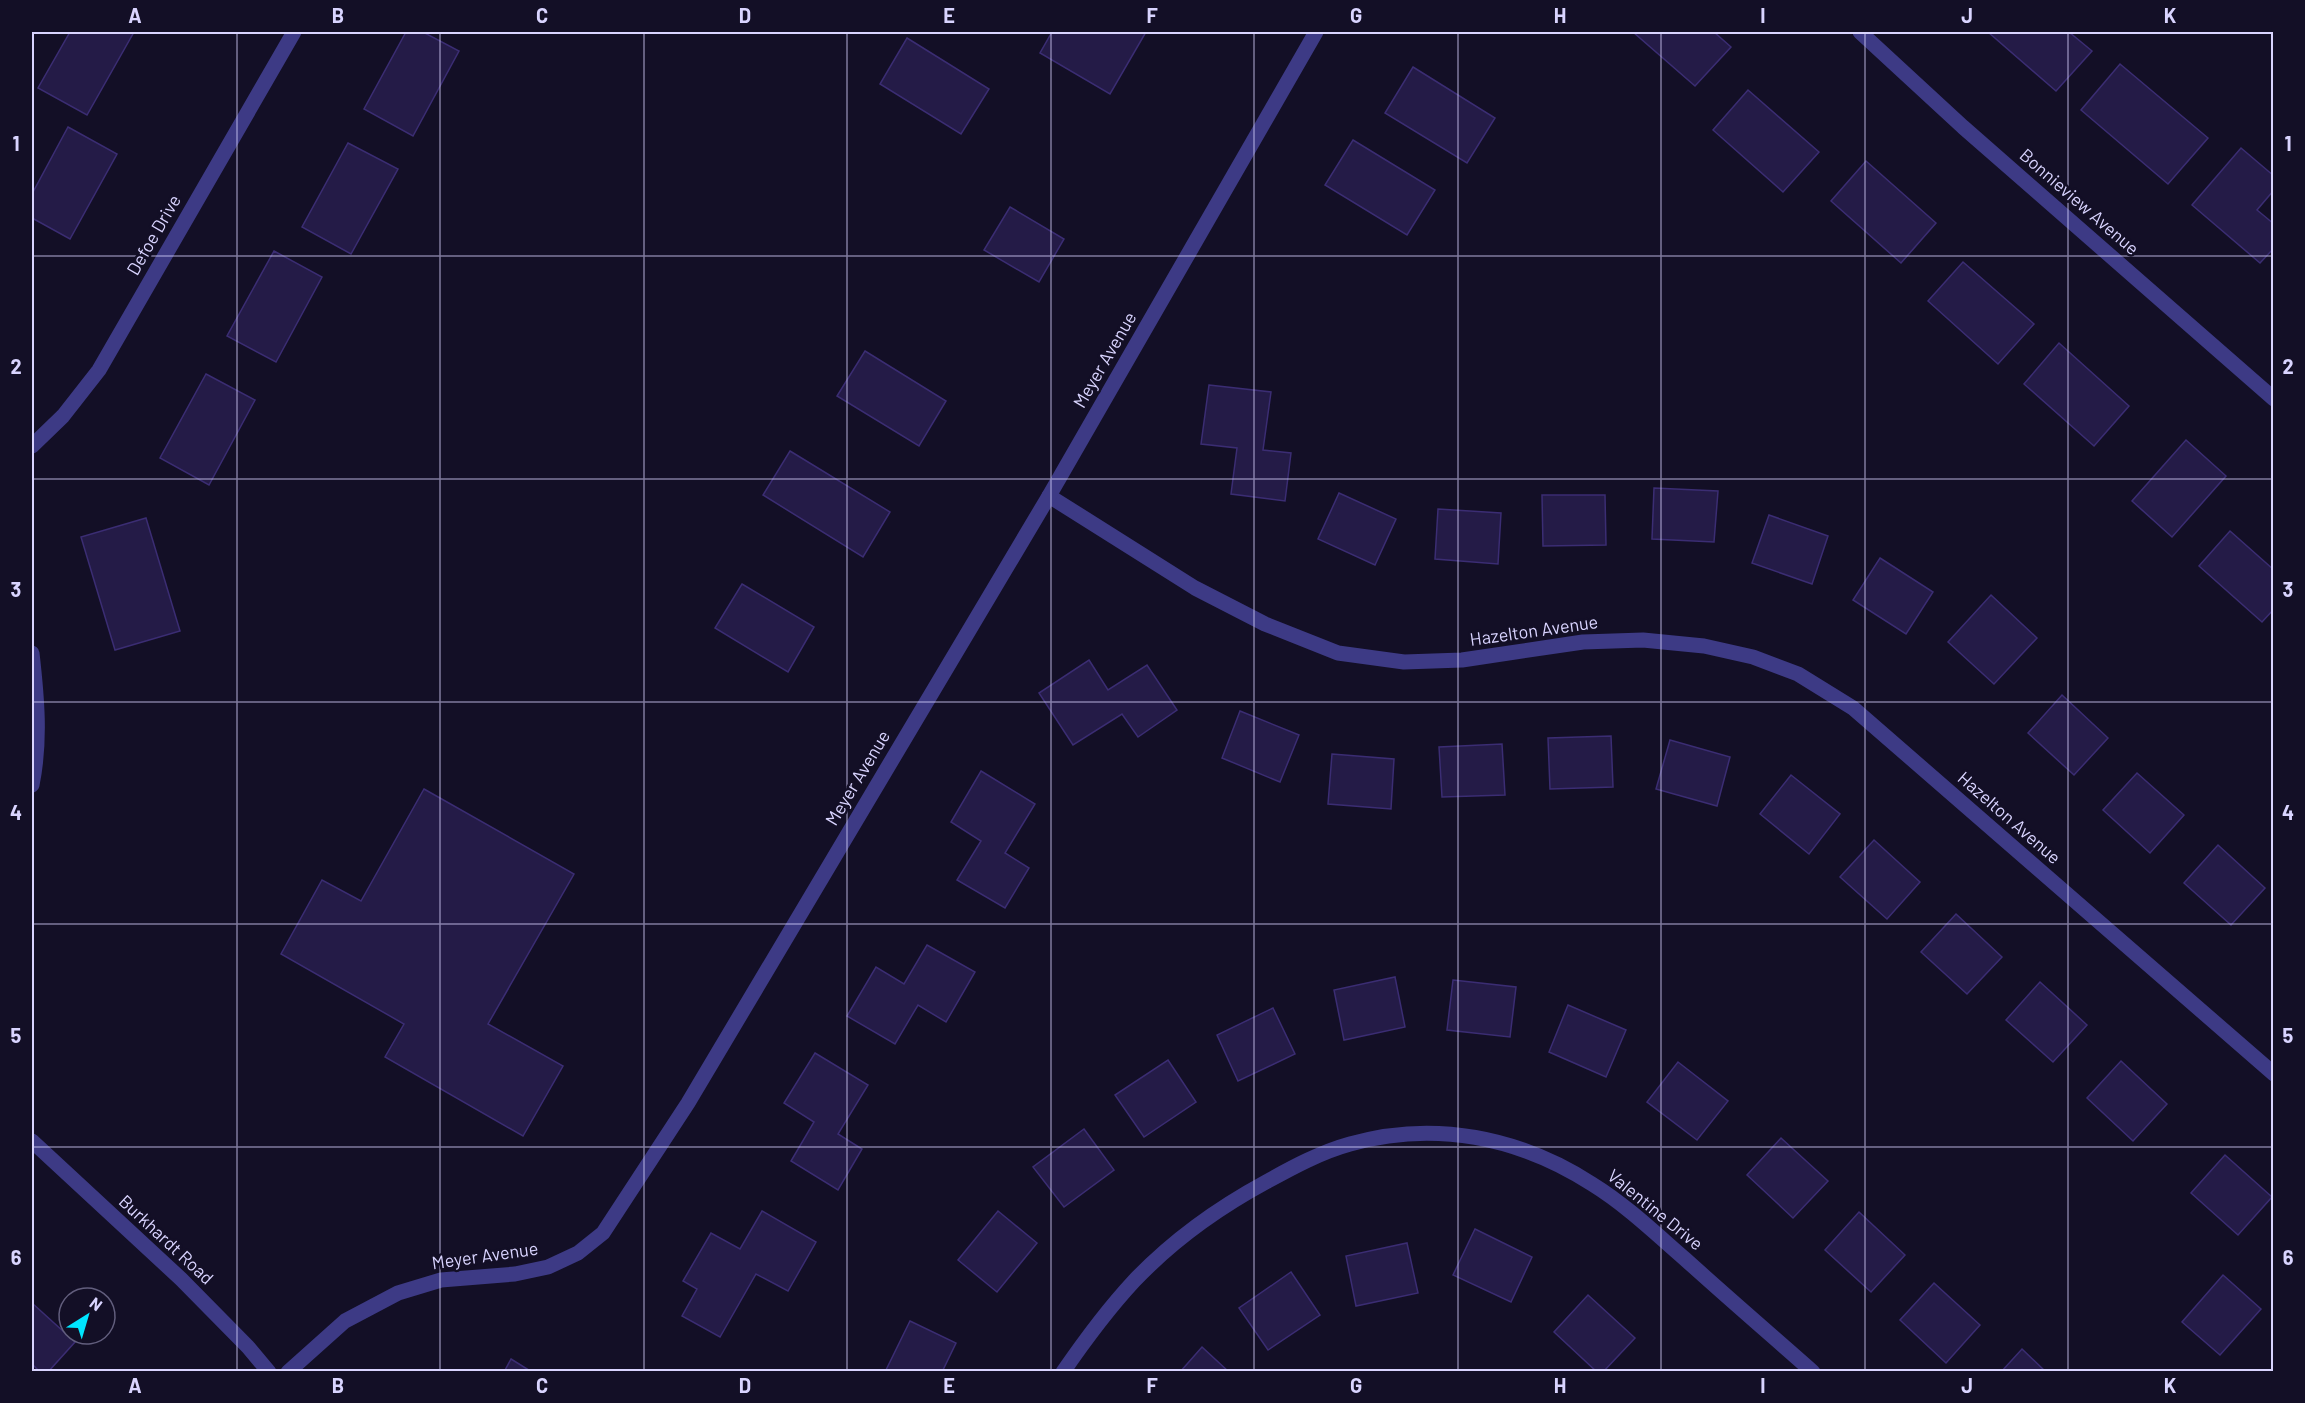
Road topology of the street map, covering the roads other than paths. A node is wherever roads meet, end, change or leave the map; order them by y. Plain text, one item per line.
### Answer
1 (294, 32) edge
2 (1316, 32) edge
3 (1860, 32) edge
4 (1876, 37) edge
5 (2274, 399) edge
6 (32, 446) edge
7 (1049, 496) junction
8 (32, 652) edge
9 (32, 785) edge
10 (2274, 1074) edge
11 (32, 1141) edge
12 (269, 1371) edge
13 (288, 1371) edge
14 (1063, 1371) edge
15 (1813, 1371) edge

1 - 6 street, Defoe Drive
2 - 7 street, Meyer Avenue
3 - 4 street, Bonnieview Avenue
4 - 5 street, Bonnieview Avenue
7 - 10 street, Hazelton Avenue
7 - 13 street, Meyer Avenue
8 - 9 street
11 - 12 street, Burkhardt Road
14 - 15 street, Valentine Drive

